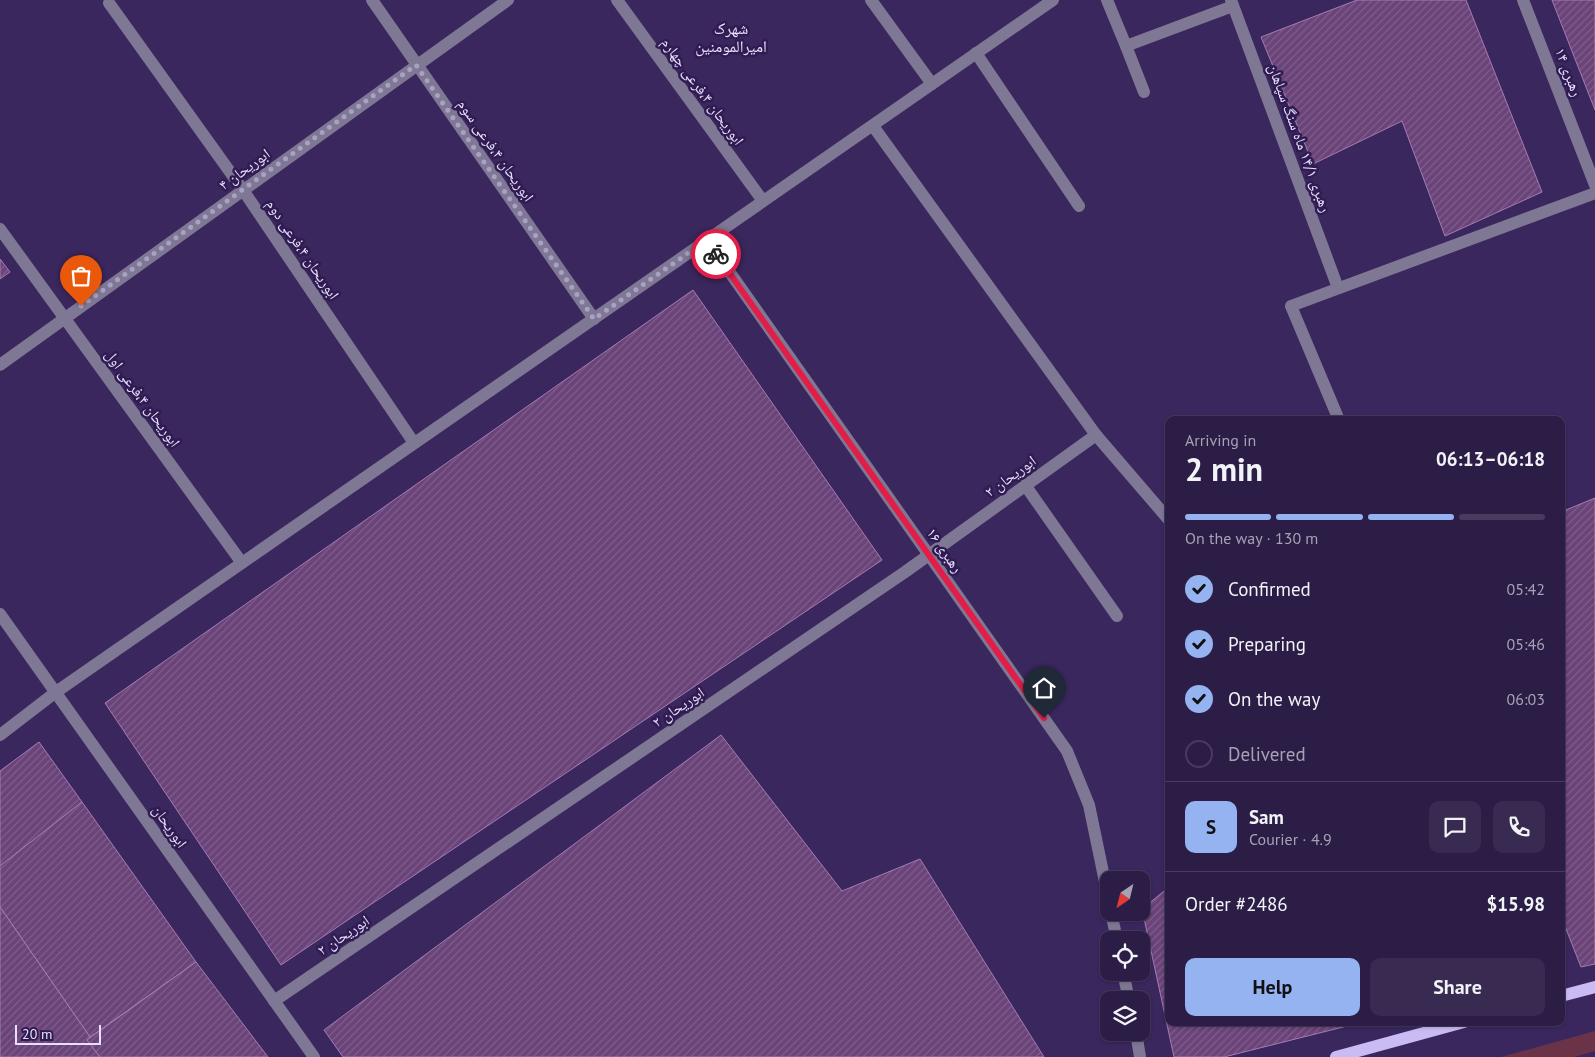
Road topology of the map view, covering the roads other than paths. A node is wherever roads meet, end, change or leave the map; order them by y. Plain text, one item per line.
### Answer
1 (372, 0) edge
2 (508, 0) edge
3 (617, 0) edge
4 (871, 0) edge
5 (1053, 0) edge
6 (1107, 0) edge
7 (1523, 0) edge
8 (109, 3) dead end
9 (1232, 3) edge
10 (1126, 46) junction
11 (976, 53) junction
12 (416, 65) junction
13 (932, 84) junction
14 (1144, 92) dead end
15 (873, 126) junction
16 (1595, 185) edge
17 (244, 190) junction
18 (1595, 193) edge
19 (763, 202) junction
20 (1079, 206) dead end
21 (0, 229) edge
22 (707, 240) junction
23 (1338, 288) junction
24 (65, 318) junction
25 (594, 319) junction
26 (0, 364) edge
27 (1337, 416) edge
28 (1096, 435) junction
29 (414, 444) junction
30 (1025, 485) junction
31 (1165, 515) edge
32 (929, 555) junction
33 (242, 563) junction
34 (0, 614) edge
35 (1117, 616) dead end
36 (56, 692) junction
37 (0, 735) edge
38 (1103, 871) edge
39 (1595, 987) edge
40 (1565, 994) edge
41 (274, 1001) junction
42 (1449, 1026) edge
43 (1137, 1041) edge
44 (314, 1057) edge
45 (1140, 1057) edge
46 (1336, 1057) edge

1 - 12 street, ابوریحان ۴،فرعی سوم
2 - 12 street, ابوریحان ۴
3 - 19 street, ابوریحان ۴،فرعی چهارم
4 - 13 street
5 - 11 street
6 - 10 street
7 - 16 street, رهبری ۱۴
8 - 17 street, ابوریحان ۴،فرعی دوم
9 - 10 street
9 - 23 street, رهبری ۱۴/۱ ماه سنگ سپاهان
10 - 14 street
11 - 13 street
11 - 20 street
12 - 17 street, ابوریحان ۴
12 - 25 street, ابوریحان ۴،فرعی سوم
13 - 15 street
15 - 19 street
15 - 28 street
17 - 24 street, ابوریحان ۴
17 - 29 street, ابوریحان ۴،فرعی دوم
18 - 23 street
19 - 22 street
21 - 24 street, ابوریحان ۴،فرعی اول
22 - 25 street
22 - 32 street, رهبری ۱۶
23 - 27 street
24 - 26 street, ابوریحان ۴
24 - 33 street, ابوریحان ۴،فرعی اول
25 - 29 street
28 - 30 street, ابوریحان ۲
28 - 31 street
29 - 33 street
30 - 32 street, ابوریحان ۲
30 - 35 street
32 - 38 street, رهبری ۱۶
32 - 41 street, ابوریحان ۲
33 - 36 street
34 - 36 street, ابوریحان
36 - 37 street
36 - 41 street, ابوریحان
39 - 40 main road
41 - 44 street, ابوریحان
42 - 46 main road
43 - 45 street

